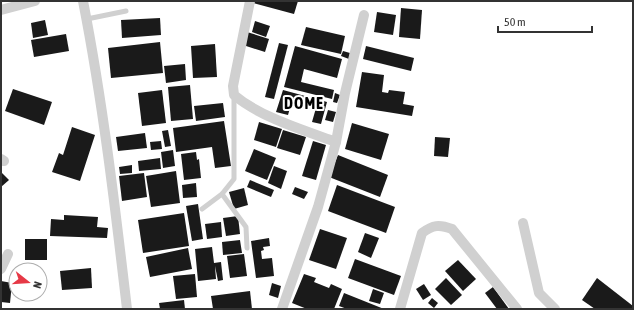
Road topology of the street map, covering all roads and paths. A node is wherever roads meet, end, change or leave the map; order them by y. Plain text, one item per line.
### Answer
1 (35, 1) edge
2 (84, 1) edge
3 (250, 1) edge
4 (1, 10) edge
5 (126, 11) dead end
6 (364, 15) dead end
7 (87, 19) junction
8 (234, 95) junction
9 (336, 142) junction
10 (222, 194) junction
11 (202, 209) dead end
12 (523, 223) dead end
13 (247, 248) dead end
14 (8, 254) dead end
15 (1, 269) edge
16 (127, 309) edge
17 (282, 309) edge
18 (400, 309) edge
19 (517, 309) edge
20 (555, 309) edge

1 - 4 street
2 - 7 street
3 - 8 street
5 - 7 lane
6 - 9 street
7 - 16 street
8 - 9 street
8 - 10 lane
9 - 17 street
10 - 11 lane
10 - 13 lane
12 - 20 street
14 - 15 street
18 - 19 street

